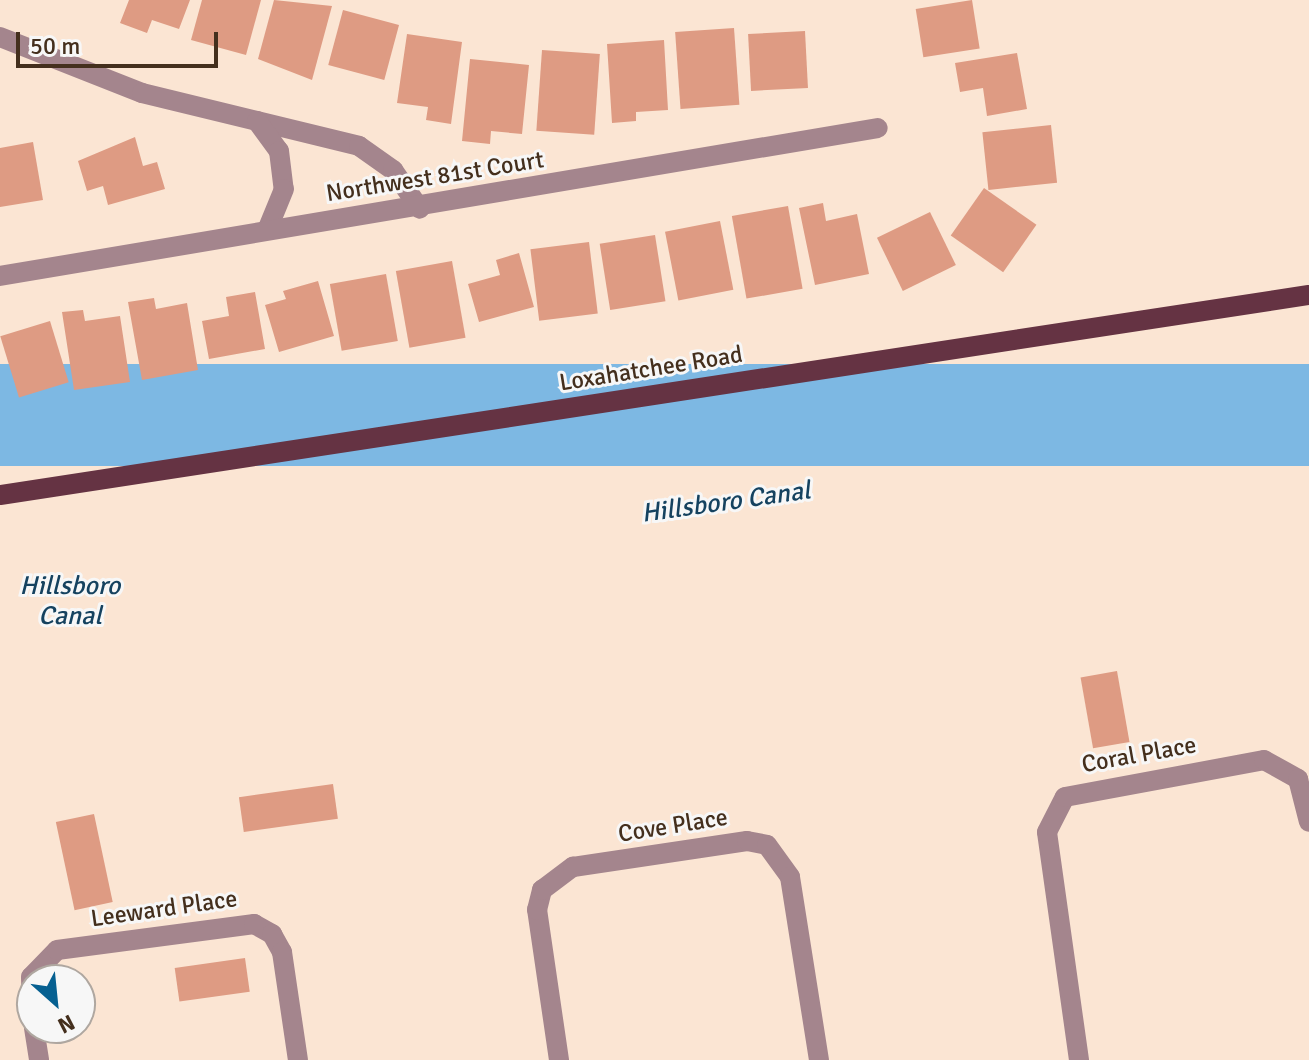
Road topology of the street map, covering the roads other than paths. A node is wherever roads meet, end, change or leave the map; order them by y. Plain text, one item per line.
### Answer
1 (0, 37) edge
2 (257, 121) junction
3 (878, 128) dead end
4 (420, 209) junction
5 (268, 228) junction
6 (0, 276) edge
7 (1309, 295) edge
8 (0, 495) edge
9 (1304, 778) edge
10 (1309, 822) edge
11 (44, 964) edge
12 (298, 1060) edge
13 (559, 1060) edge
14 (819, 1060) edge
15 (1079, 1060) edge

1 - 2 street
2 - 4 street
2 - 5 street
3 - 4 street, Northwest 81st Court
4 - 5 street, Northwest 81st Court
5 - 6 street, Northwest 81st Court
7 - 8 main road, Loxahatchee Road
9 - 10 street, Coral Place
9 - 15 street, Coral Place
11 - 12 street, Leeward Place
13 - 14 street, Cove Place

